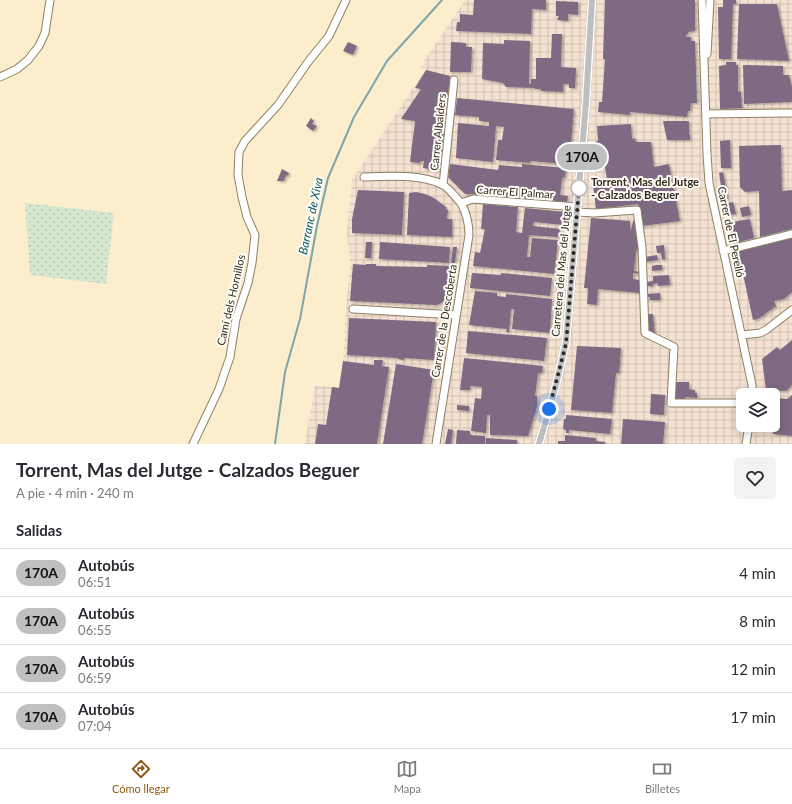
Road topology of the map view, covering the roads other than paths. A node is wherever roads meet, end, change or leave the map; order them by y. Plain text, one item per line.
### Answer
1 (50, 0) edge
2 (346, 0) edge
3 (592, 0) edge
4 (702, 0) edge
5 (710, 0) edge
6 (705, 72) junction
7 (0, 77) edge
8 (454, 80) dead end
9 (792, 113) edge
10 (706, 114) junction
11 (364, 177) dead end
12 (443, 185) junction
13 (461, 203) junction
14 (578, 209) junction
15 (792, 234) edge
16 (723, 251) junction
17 (353, 309) dead end
18 (791, 313) edge
19 (456, 315) junction
20 (742, 335) junction
21 (752, 388) edge
22 (736, 403) edge
23 (748, 432) edge
24 (193, 444) edge
25 (436, 444) edge
26 (539, 444) edge
27 (746, 444) edge

1 - 7 street
2 - 24 street, Camí dels Hornillos
3 - 14 street, Carretera del Mas del Jutge
4 - 6 street, Carrer de El Perelló
5 - 6 street, Carrer de El Perelló
6 - 10 street, Carrer de El Perelló
8 - 12 street, Carrer Albalders
9 - 10 street
10 - 16 street, Carrer de El Perelló
11 - 12 street
12 - 13 street
13 - 14 street, Carrer El Palmar
13 - 19 street, Carrer de la Descoberta
14 - 22 street, Carrer El Palmar
14 - 26 street, Carretera del Mas del Jutge
15 - 16 street
16 - 20 street, Carrer de El Perelló
17 - 19 street
18 - 20 street
19 - 25 street, Carrer de la Descoberta
20 - 21 street, Carrer de El Perelló
23 - 27 street

